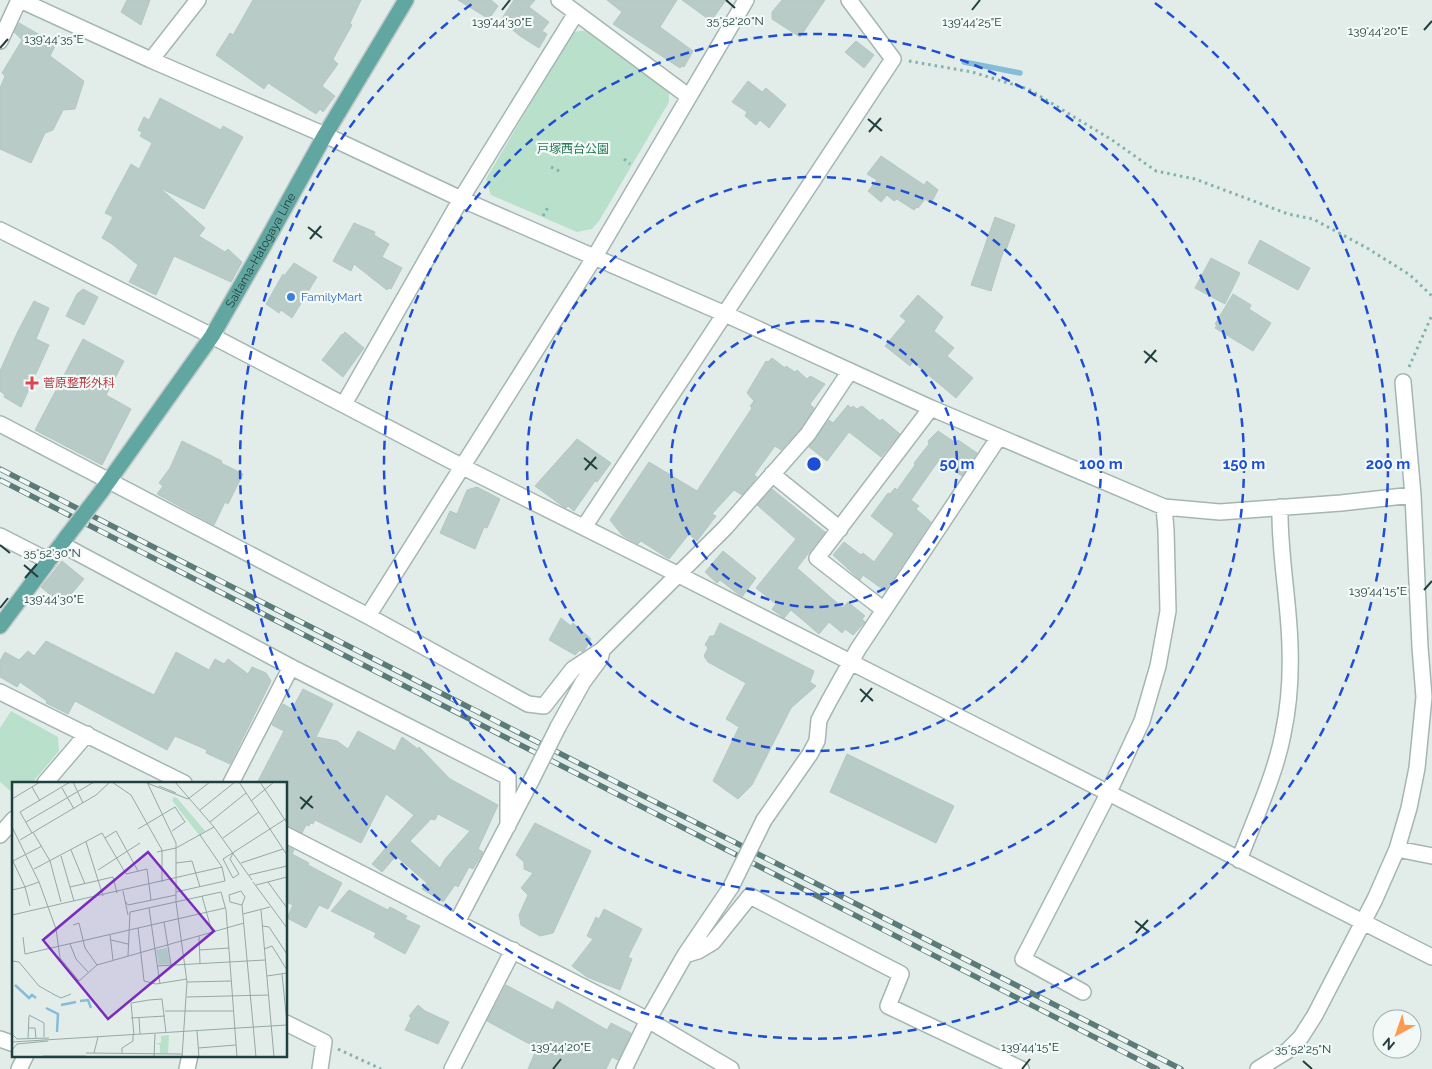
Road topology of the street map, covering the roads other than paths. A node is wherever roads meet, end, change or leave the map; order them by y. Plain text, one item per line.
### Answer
1 (19, 0) edge
2 (198, 0) edge
3 (406, 0) edge
4 (559, 0) edge
5 (746, 0) edge
6 (849, 0) edge
7 (576, 13) junction
8 (0, 41) edge
9 (151, 60) junction
10 (688, 96) junction
11 (325, 135) junction
12 (462, 199) junction
13 (0, 230) edge
14 (594, 258) junction
15 (725, 314) junction
16 (212, 336) junction
17 (850, 370) junction
18 (1403, 382) road end
19 (344, 404) junction
20 (931, 408) junction
21 (0, 424) edge
22 (999, 437) junction
23 (463, 467) junction
24 (772, 474) junction
25 (105, 487) junction
26 (1413, 495) junction
27 (1164, 506) junction
28 (1280, 507) junction
29 (584, 527) junction
30 (840, 528) junction
31 (0, 536) edge
32 (65, 539) junction
33 (49, 561) junction
34 (678, 574) junction
35 (884, 610) junction
36 (368, 616) junction
37 (0, 626) edge
38 (602, 650) junction
39 (851, 663) junction
40 (291, 667) junction
41 (0, 692) edge
42 (87, 734) junction
43 (46, 782) edge
44 (182, 782) edge
45 (232, 782) edge
46 (1108, 794) junction
47 (12, 821) edge
48 (508, 826) junction
49 (0, 835) edge
50 (288, 836) edge
51 (1397, 849) junction
52 (1432, 856) edge
53 (1239, 860) junction
54 (457, 922) junction
55 (1363, 923) junction
56 (512, 950) junction
57 (686, 955) junction
58 (1432, 957) edge
59 (1083, 992) dead end
60 (648, 1020) junction
61 (288, 1024) edge
62 (0, 1039) edge
63 (12, 1043) edge
64 (26, 1056) edge
65 (190, 1056) edge
66 (19, 1069) edge
67 (187, 1069) edge
68 (320, 1069) edge
69 (452, 1069) edge
70 (624, 1069) edge
71 (732, 1069) edge
72 (1021, 1069) edge
73 (1258, 1069) edge

1 - 8 street
1 - 9 street
2 - 9 street
3 - 11 main road, Saitama-Hatogaya Line
4 - 7 street
5 - 10 street
6 - 15 street
7 - 10 street
7 - 12 street
9 - 11 street
10 - 14 street
11 - 12 street
11 - 16 main road, Saitama-Hatogaya Line
12 - 14 street
12 - 19 street
13 - 16 street
14 - 15 street
14 - 23 street
15 - 17 street
15 - 29 street
16 - 19 street
16 - 25 main road, Saitama-Hatogaya Line
17 - 20 street
17 - 24 street
18 - 26 street
19 - 23 street
20 - 22 street
20 - 30 street
21 - 25 street
22 - 27 street
22 - 35 street
23 - 29 street
23 - 36 street
24 - 30 street
24 - 34 street
25 - 32 main road, Saitama-Hatogaya Line, bridge
25 - 36 street
26 - 28 street
26 - 51 street
27 - 28 street
27 - 46 street
28 - 53 street
29 - 34 street
30 - 35 street
31 - 33 street
32 - 33 main road
32 - 40 street
33 - 37 main road
34 - 38 street
34 - 39 street
35 - 39 street
36 - 38 street
38 - 48 street, bridge
39 - 46 street
39 - 57 street, bridge
40 - 45 street
40 - 48 street
41 - 42 street
42 - 43 street
42 - 44 street
46 - 53 street
46 - 59 street
47 - 49 street
48 - 54 street
50 - 54 street
51 - 52 street
51 - 55 street
53 - 55 street
54 - 56 street
55 - 58 street
55 - 73 street
56 - 60 street
56 - 69 street
57 - 60 street
57 - 72 street
60 - 70 street
60 - 71 street
61 - 68 street
62 - 63 street
64 - 66 street
65 - 67 street

